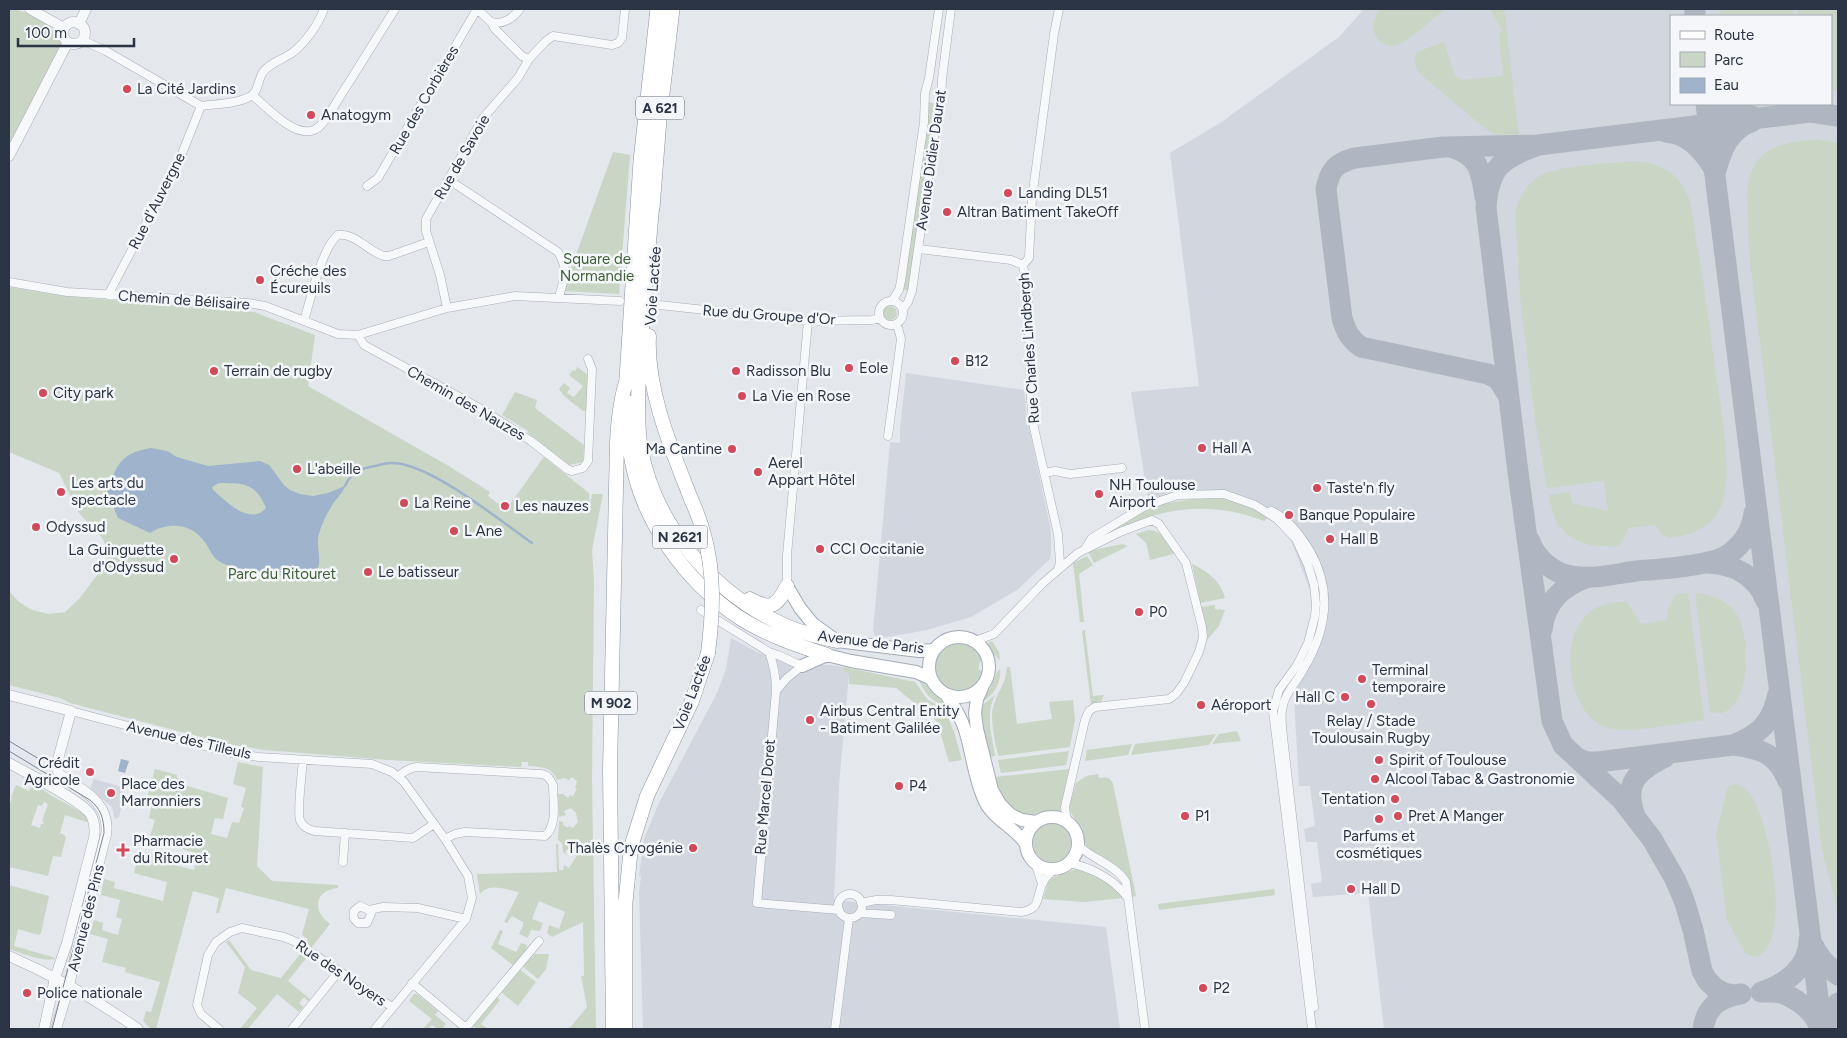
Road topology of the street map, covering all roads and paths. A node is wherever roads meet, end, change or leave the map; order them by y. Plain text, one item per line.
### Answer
1 (30, 9) edge
2 (86, 9) edge
3 (324, 9) edge
4 (395, 9) edge
5 (477, 9) edge
6 (520, 9) edge
7 (625, 9) edge
8 (658, 9) edge
9 (672, 9) edge
10 (939, 9) edge
11 (951, 9) edge
12 (1059, 9) edge
13 (491, 22) junction
14 (80, 24) junction
15 (64, 28) junction
16 (82, 40) junction
17 (68, 42) junction
18 (529, 59) junction
19 (252, 95) junction
20 (201, 106) junction
21 (9, 156) edge
22 (449, 180) junction
23 (367, 186) dead end
24 (652, 208) junction
25 (429, 242) junction
26 (919, 248) junction
27 (1023, 265) junction
28 (9, 282) edge
29 (108, 295) junction
30 (559, 297) junction
31 (620, 301) dead end
32 (892, 301) junction
33 (659, 305) dead end
34 (447, 308) junction
35 (903, 309) junction
36 (880, 318) junction
37 (304, 321) junction
38 (808, 321) junction
39 (897, 324) junction
40 (358, 335) junction
41 (588, 359) dead end
42 (627, 378) junction
43 (888, 436) dead end
44 (1122, 468) dead end
45 (1044, 473) junction
46 (1255, 505) junction
47 (1085, 549) junction
48 (1058, 569) junction
49 (717, 581) junction
50 (788, 586) junction
51 (701, 610) dead end
52 (837, 641) junction
53 (975, 641) junction
54 (934, 650) junction
55 (769, 652) junction
56 (827, 655) junction
57 (802, 666) junction
58 (930, 678) junction
59 (982, 688) junction
60 (776, 691) junction
61 (9, 695) edge
62 (947, 696) junction
63 (71, 711) junction
64 (303, 760) junction
65 (9, 763) edge
66 (399, 776) junction
67 (1036, 822) junction
68 (1067, 822) junction
69 (434, 824) junction
70 (345, 833) junction
71 (445, 839) junction
72 (1026, 844) junction
73 (1078, 845) junction
74 (343, 862) dead end
75 (1035, 862) junction
76 (1068, 863) junction
77 (1055, 869) junction
78 (1042, 884) junction
79 (1128, 898) junction
80 (861, 903) junction
81 (369, 910) dead end
82 (838, 910) junction
83 (860, 913) junction
84 (891, 915) dead end
85 (466, 918) junction
86 (849, 918) junction
87 (539, 941) dead end
88 (9, 956) edge
89 (339, 971) junction
90 (55, 978) junction
91 (412, 983) junction
92 (69, 986) junction
93 (392, 1007) junction
94 (44, 1029) edge
95 (56, 1029) edge
96 (138, 1029) edge
97 (219, 1029) edge
98 (292, 1029) edge
99 (375, 1029) edge
100 (466, 1029) edge
101 (613, 1029) edge
102 (625, 1029) edge
103 (835, 1029) edge
104 (1145, 1029) edge
105 (1312, 1029) edge
106 (1317, 1029) edge

1 - 15 street
2 - 14 street
3 - 19 street
4 - 19 street
5 - 13 street
5 - 23 street, Rue des Corbières
6 - 13 street
7 - 18 street, Rue de Savoie
8 - 42 highway, A 621
9 - 24 highway, A 621
10 - 32 street, Avenue Didier Daurat
11 - 26 street, Avenue Didier Daurat
12 - 27 street, Rue Charles Lindbergh
13 - 18 street
14 - 15 street
14 - 16 street
15 - 17 street
16 - 17 street
16 - 20 street
17 - 21 street
18 - 22 street, Rue de Savoie
19 - 20 street
20 - 29 street, Rue d'Auvergne
22 - 25 street, Rue de Savoie
22 - 30 street
24 - 49 highway, Avenue de Paris / N 2621
24 - 102 highway, Voie Lactée, bridge
25 - 34 street, Rue de Savoie
25 - 37 street
26 - 27 street
26 - 35 street, Avenue Didier Daurat
27 - 45 street, Rue Charles Lindbergh
28 - 29 street, Chemin de Bélisaire
29 - 37 street, Chemin de Bélisaire
30 - 31 street, Chemin de Bélisaire
30 - 34 street, Chemin de Bélisaire
32 - 35 street
32 - 36 street
33 - 38 street, Rue du Groupe d'Or
34 - 40 street, Chemin de Bélisaire
35 - 39 street
36 - 38 street, Rue du Groupe d'Or
36 - 39 street
37 - 40 street, Chemin de Bélisaire
38 - 50 street
39 - 43 street
40 - 41 street, Chemin des Nauzes
42 - 56 highway, Avenue de Paris / N 2621
42 - 101 highway, M 902
44 - 45 street
45 - 48 street, Rue Charles Lindbergh
46 - 47 street
46 - 105 street
46 - 106 street
47 - 48 street
47 - 68 street
48 - 53 street
49 - 50 highway
49 - 52 highway, Avenue de Paris / N 2621
50 - 52 main road
51 - 55 street
52 - 54 main road, Avenue de Paris / N 2621
53 - 54 main road
53 - 59 main road
54 - 58 main road
55 - 57 street
55 - 60 street, Rue Marcel Doret
56 - 57 main road
56 - 58 main road, Avenue de Paris / N 2621
57 - 60 street
58 - 62 main road
59 - 62 main road
59 - 67 main road
60 - 82 street, Rue Marcel Doret
61 - 63 street, Avenue des Tilleuls
62 - 72 main road
63 - 64 street, Avenue des Tilleuls
63 - 92 street, Avenue des Pins
64 - 66 street, Avenue des Tilleuls
64 - 70 street
65 - 90 street, Avenue des Pins
66 - 69 street
66 - 71 street
67 - 68 main road
67 - 72 main road
68 - 73 main road
69 - 70 street
69 - 71 street
70 - 74 street
71 - 85 street
72 - 75 main road
73 - 76 main road
73 - 79 street
75 - 77 main road
75 - 78 street
76 - 77 main road
76 - 79 street
77 - 78 street
78 - 80 street
79 - 104 street
80 - 82 street
80 - 83 street
81 - 85 street
82 - 86 street
83 - 84 street
83 - 86 street
85 - 91 street
86 - 103 street
87 - 100 street
88 - 90 street
89 - 93 street, Rue des Noyers
89 - 97 street, Rue des Noyers
89 - 98 street
90 - 92 street
90 - 94 street, Avenue des Pins
91 - 93 street
91 - 100 street
92 - 95 street, Avenue des Pins
92 - 96 street
93 - 99 street

